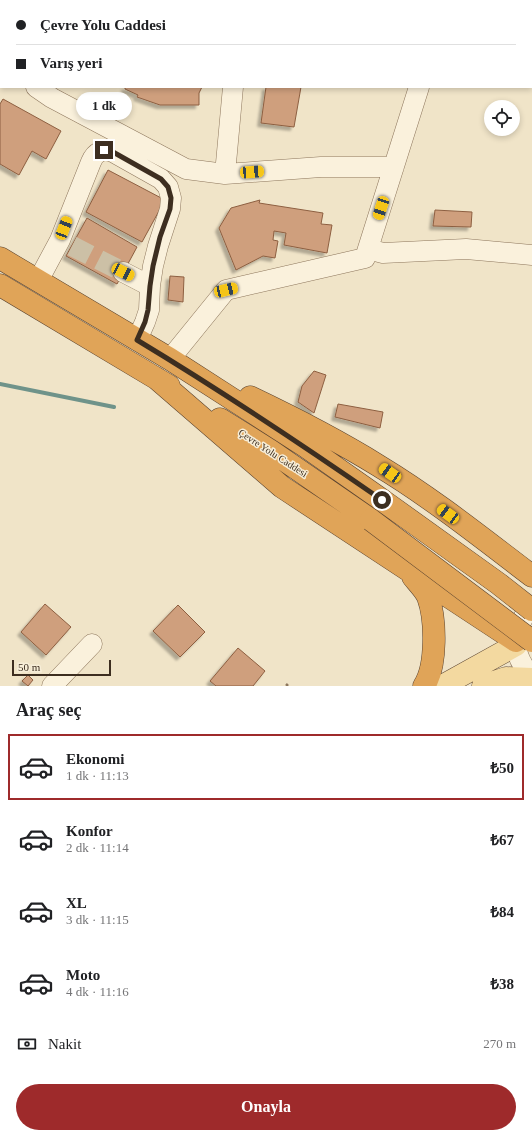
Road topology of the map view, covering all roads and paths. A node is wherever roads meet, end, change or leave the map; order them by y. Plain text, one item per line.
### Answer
1 (37, 88) edge
2 (233, 88) edge
3 (419, 88) edge
4 (394, 167) junction
5 (225, 174) junction
6 (368, 249) junction
7 (532, 255) edge
8 (0, 258) edge
9 (123, 272) tunnel mouth
10 (38, 281) junction
11 (0, 285) edge
12 (150, 286) junction
13 (137, 340) junction
14 (170, 359) junction
15 (156, 378) junction
16 (401, 565) junction
17 (532, 576) edge
18 (532, 606) edge
19 (532, 610) edge
20 (521, 642) edge
21 (92, 644) dead end
22 (532, 678) edge
23 (52, 686) edge
24 (424, 686) edge
25 (442, 686) edge
26 (483, 686) edge

1 - 5 street
2 - 5 street
3 - 4 street
4 - 5 street
4 - 6 street
6 - 7 street
6 - 14 street
8 - 10 highway
9 - 12 street
10 - 12 street
10 - 13 highway
11 - 15 highway, Çevre Yolu Caddesi
12 - 13 street
13 - 14 highway
14 - 17 highway
14 - 19 highway, bridge
15 - 16 highway
15 - 20 highway, Çevre Yolu Caddesi, bridge
16 - 20 highway
16 - 24 highway
18 - 20 street
20 - 22 street
20 - 25 main road
21 - 23 street
22 - 26 main road

